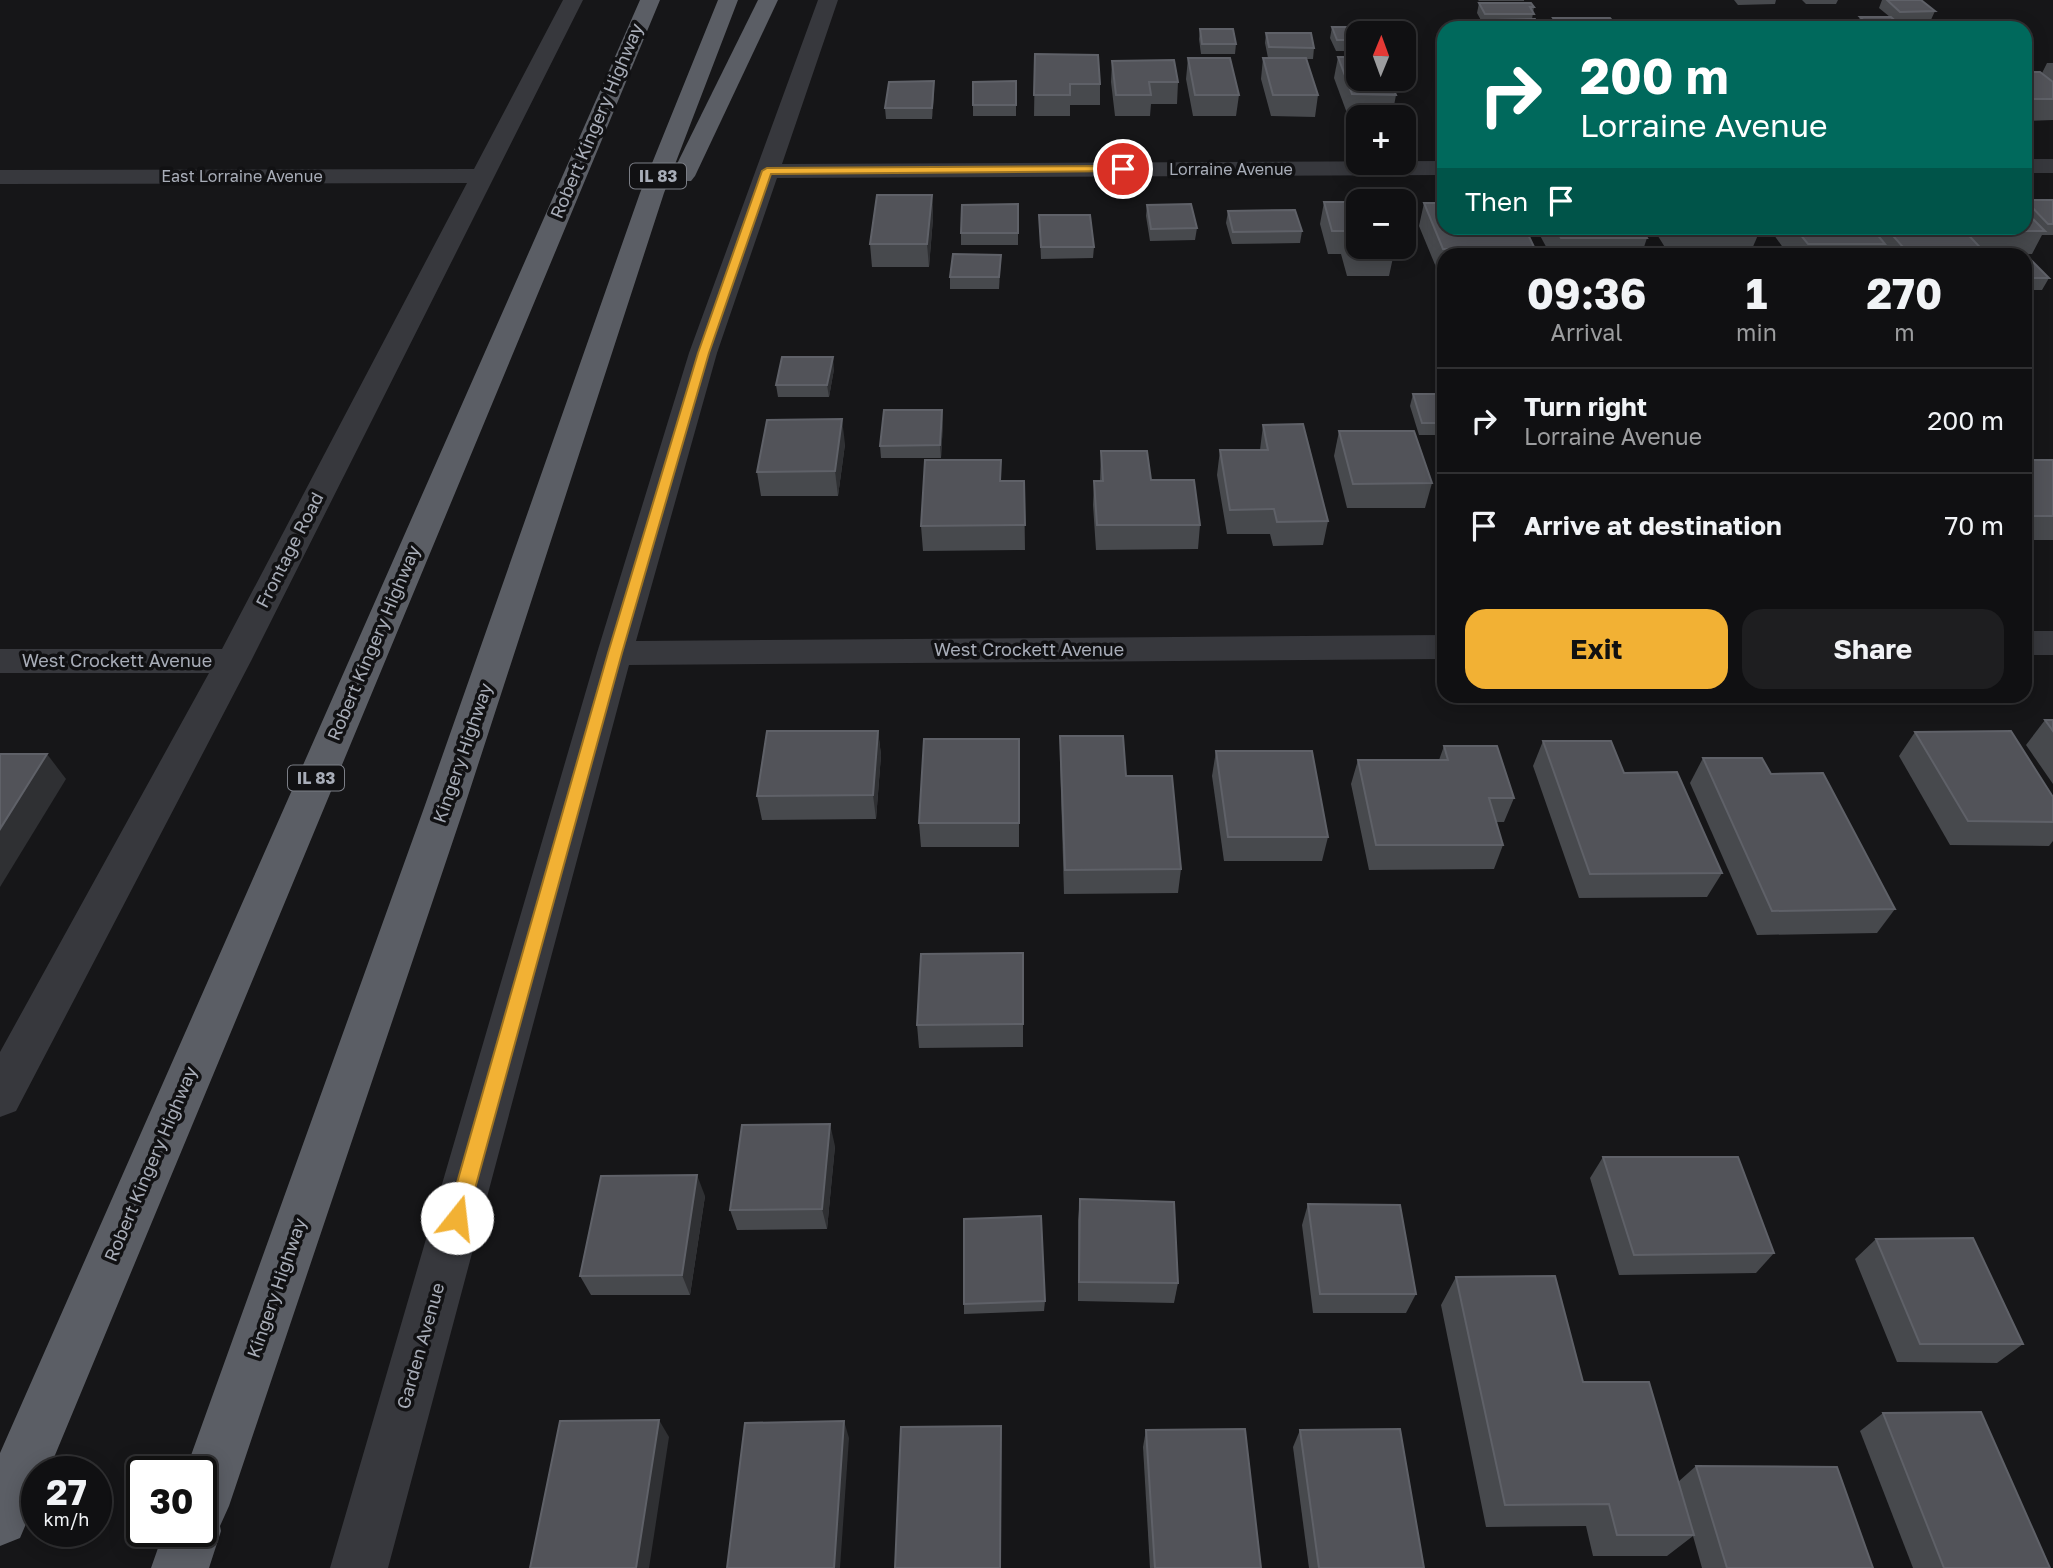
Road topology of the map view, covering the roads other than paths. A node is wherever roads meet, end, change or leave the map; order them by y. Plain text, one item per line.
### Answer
1 (573, 0) edge
2 (648, 0) edge
3 (727, 0) edge
4 (768, 0) edge
5 (828, 0) edge
6 (2032, 166) edge
7 (2053, 166) edge
8 (1437, 168) edge
9 (767, 171) junction
10 (484, 176) junction
11 (0, 177) edge
12 (597, 355) junction
13 (2032, 643) edge
14 (2053, 643) edge
15 (1437, 647) edge
16 (615, 653) junction
17 (233, 660) junction
18 (0, 661) edge
19 (0, 1096) edge
20 (217, 1460) edge
21 (0, 1518) edge
22 (187, 1547) edge
23 (180, 1568) edge
24 (359, 1568) edge

1 - 10 street, Frontage Road
2 - 21 highway, Robert Kingery Highway / IL 83
3 - 12 highway, Kingery Highway / IL 83
4 - 12 highway
5 - 9 street, Garden Avenue
6 - 7 street
8 - 9 street, Lorraine Avenue
9 - 16 street, Garden Avenue
10 - 11 street, East Lorraine Avenue
10 - 17 street, Frontage Road
12 - 20 highway, Kingery Highway / IL 83
13 - 14 street
15 - 16 street, West Crockett Avenue
16 - 24 street, Garden Avenue
17 - 18 street, West Crockett Avenue
17 - 19 street, Frontage Road
22 - 23 highway

